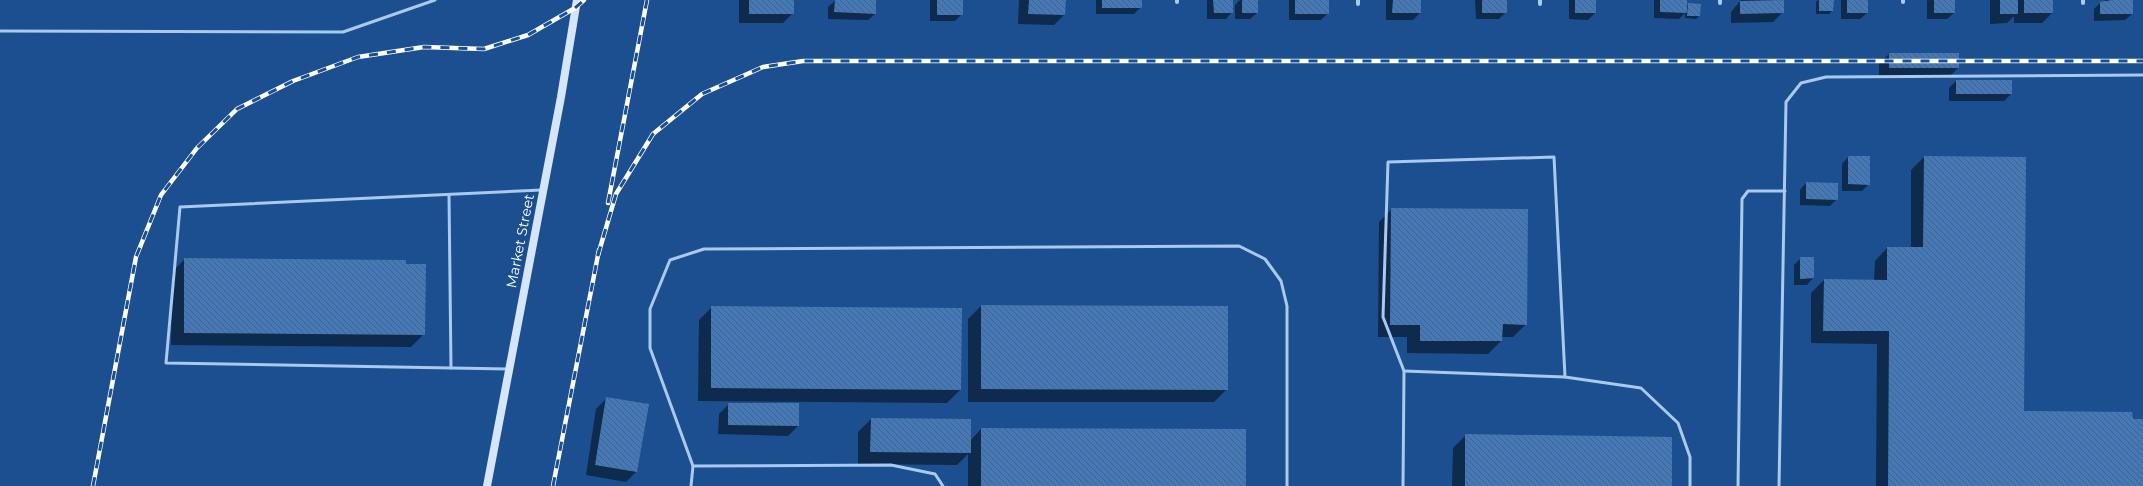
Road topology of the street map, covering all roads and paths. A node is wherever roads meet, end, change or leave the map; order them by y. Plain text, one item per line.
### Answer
1 (435, 0) edge
2 (576, 0) edge
3 (0, 31) edge
4 (2143, 75) edge
5 (543, 190) junction
6 (1785, 191) junction
7 (449, 194) junction
8 (451, 368) junction
9 (509, 369) junction
10 (1404, 371) junction
11 (1565, 377) junction
12 (693, 466) junction
13 (487, 486) edge
14 (691, 486) edge
15 (943, 486) edge
16 (1287, 486) edge
17 (1403, 486) edge
18 (1690, 486) edge
19 (1738, 486) edge
20 (1779, 486) edge

1 - 3 lane
2 - 5 main road, Market Street
4 - 6 lane
5 - 7 lane
5 - 9 main road, Market Street
6 - 19 lane
6 - 20 lane
7 - 8 lane
7 - 8 lane
8 - 9 lane
9 - 13 main road, Market Street
10 - 11 lane
10 - 11 lane
10 - 17 lane
11 - 18 lane
12 - 14 lane
12 - 15 lane
12 - 16 lane

